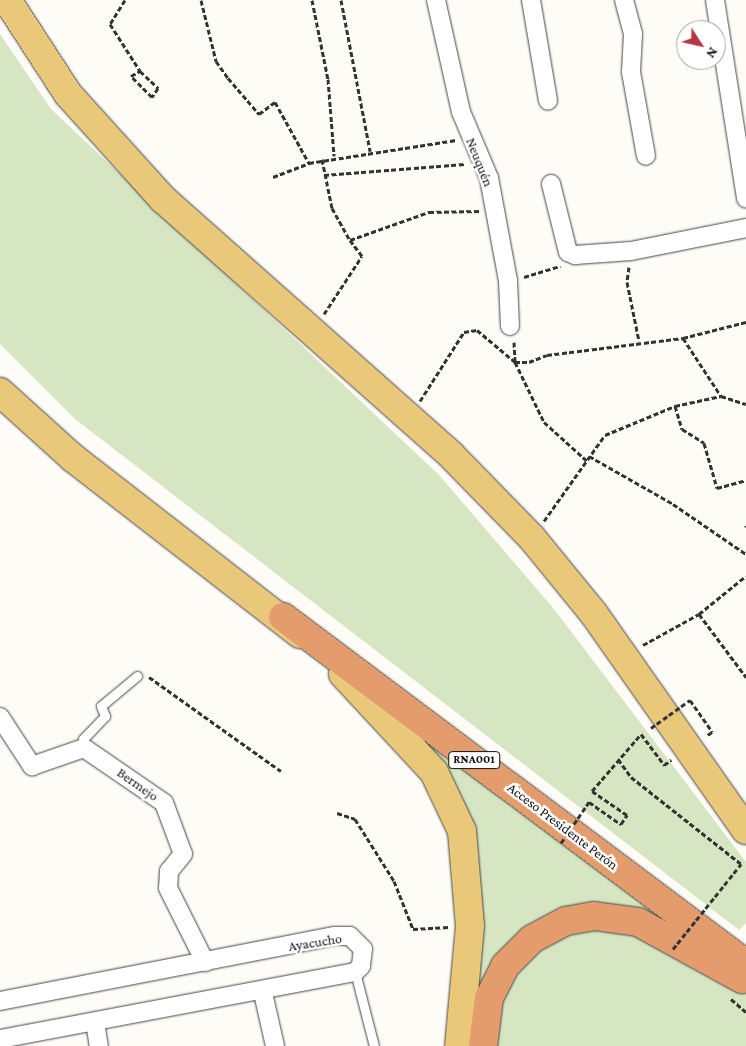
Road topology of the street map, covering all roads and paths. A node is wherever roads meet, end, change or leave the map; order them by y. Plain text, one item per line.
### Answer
1 (7, 0) edge
2 (126, 0) edge
3 (201, 0) edge
4 (312, 0) edge
5 (341, 0) edge
6 (436, 0) edge
7 (531, 0) edge
8 (624, 0) edge
9 (715, 0) edge
10 (140, 71) junction
11 (548, 101) dead end
12 (469, 137) junction
13 (370, 151) junction
14 (334, 156) junction
15 (646, 156) dead end
16 (322, 159) junction
17 (309, 163) junction
18 (483, 163) junction
19 (324, 175) junction
20 (273, 177) dead end
21 (552, 184) dead end
22 (746, 199) edge
23 (495, 211) junction
24 (746, 228) edge
25 (350, 240) junction
26 (631, 252) junction
27 (575, 255) junction
28 (508, 282) junction
29 (746, 322) edge
30 (510, 326) joint
31 (312, 333) junction
32 (683, 338) junction
33 (639, 340) junction
34 (515, 362) junction
35 (0, 392) edge
36 (721, 396) junction
37 (746, 404) edge
38 (674, 406) junction
39 (409, 418) junction
40 (589, 456) junction
41 (587, 461) junction
42 (746, 480) edge
43 (532, 538) junction
44 (746, 554) edge
45 (746, 576) edge
46 (699, 614) junction
47 (283, 617) junction
48 (626, 657) junction
49 (137, 676) joint
50 (746, 677) edge
51 (0, 717) edge
52 (651, 728) dead end
53 (712, 732) dead end
54 (84, 748) junction
55 (618, 759) junction
56 (672, 760) dead end
57 (281, 771) dead end
58 (337, 813) dead end
59 (746, 830) edge
60 (561, 843) dead end
61 (470, 926) junction
62 (673, 949) dead end
63 (204, 962) junction
64 (746, 964) edge
65 (354, 972) junction
66 (746, 982) edge
67 (263, 993) junction
68 (0, 1001) edge
69 (95, 1022) junction
70 (0, 1039) edge
71 (99, 1046) edge
72 (275, 1046) edge
73 (374, 1046) edge
74 (459, 1046) edge
75 (483, 1046) edge

1 - 31 main road
2 - 10 path
3 - 17 path
4 - 14 path
5 - 13 path
6 - 12 street, Neuquén
7 - 11 street
8 - 15 street
9 - 22 street
10 - 10 path
12 - 13 path
12 - 18 street, Neuquén
13 - 14 path
14 - 16 path
16 - 17 path
16 - 19 path
17 - 20 path
18 - 19 path
18 - 23 street, Neuquén
19 - 25 path
21 - 27 street
23 - 25 path
23 - 28 street, Neuquén
24 - 26 street
25 - 31 path
26 - 27 street
26 - 33 path
27 - 28 path
28 - 30 street, Neuquén
29 - 32 path
30 - 34 path
31 - 39 main road
32 - 33 path
32 - 36 path
33 - 34 path
34 - 39 path
34 - 41 path
35 - 47 main road
36 - 37 path
36 - 38 path
38 - 40 path
38 - 42 path
39 - 43 main road
40 - 41 path
40 - 44 path
41 - 43 path
43 - 48 main road
45 - 46 path
46 - 48 path
46 - 50 path
47 - 61 main road
47 - 64 highway, Acceso Presidente Perón / RNA001
48 - 59 main road
49 - 54 lane
49 - 57 path
51 - 54 street
52 - 53 path, bridge
54 - 63 street, Bermejo
55 - 56 path
55 - 60 path, bridge
55 - 62 path, bridge
58 - 61 path
61 - 74 main road
63 - 65 street, Ayacucho
63 - 68 street, Ayacucho
65 - 67 street
65 - 73 lane
66 - 75 highway
67 - 69 street
67 - 72 street
69 - 70 street
69 - 71 street

